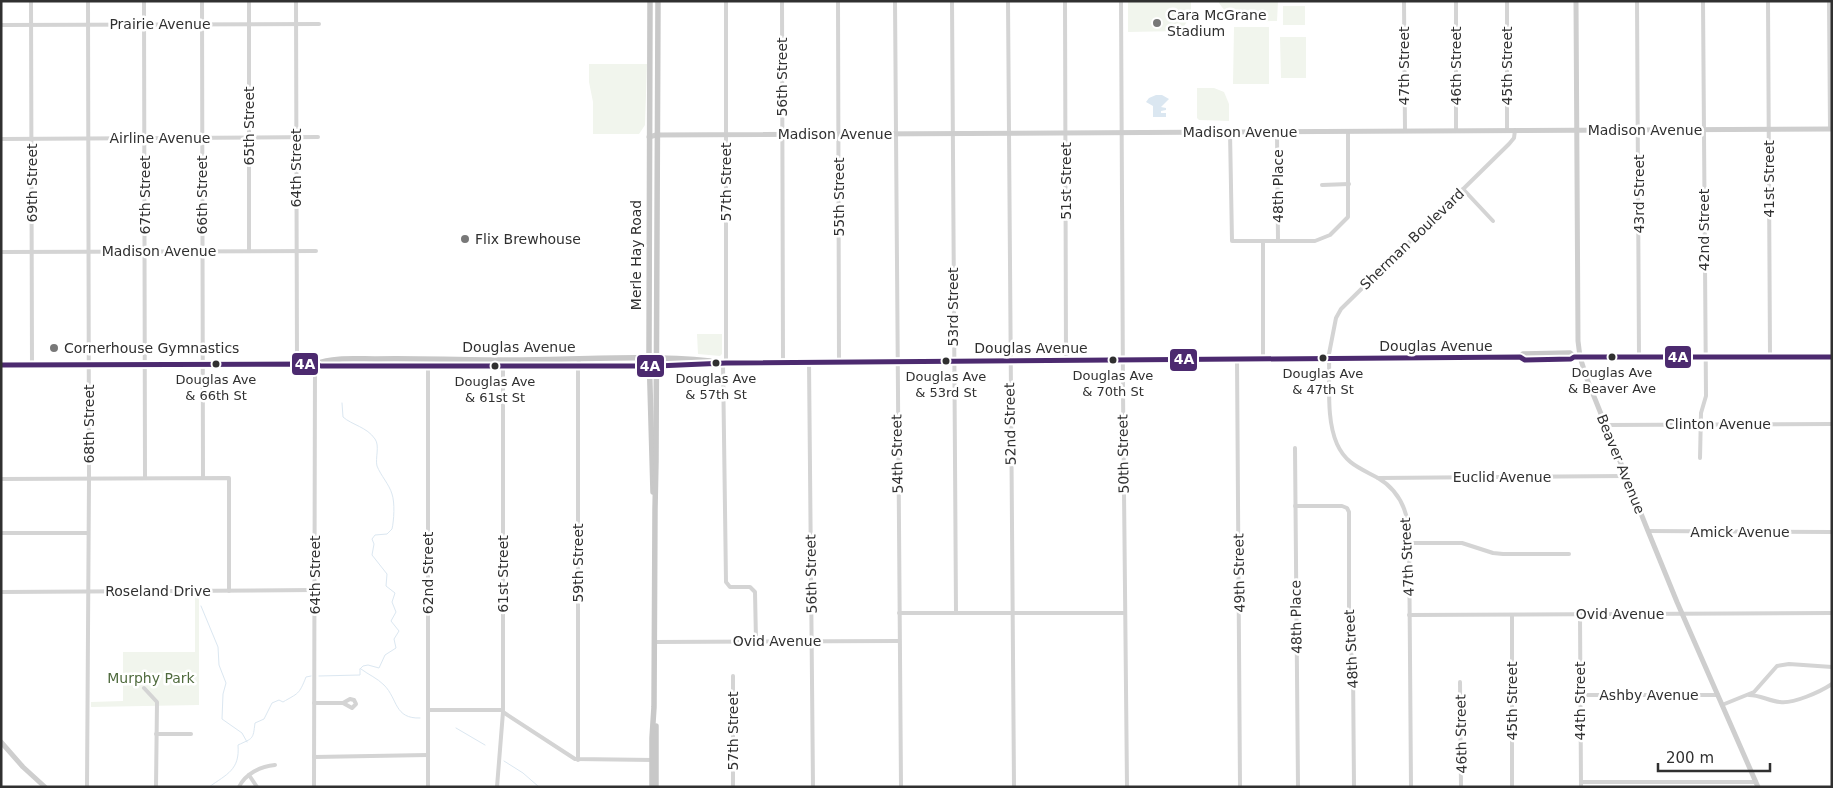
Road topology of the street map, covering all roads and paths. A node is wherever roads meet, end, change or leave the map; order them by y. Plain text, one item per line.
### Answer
1 (31, 1) edge
2 (88, 1) edge
3 (144, 1) edge
4 (202, 1) edge
5 (249, 1) edge
6 (296, 1) edge
7 (650, 1) edge
8 (658, 1) edge
9 (726, 1) edge
10 (782, 1) edge
11 (838, 1) edge
12 (895, 1) edge
13 (952, 1) edge
14 (1008, 1) edge
15 (1065, 1) edge
16 (1121, 1) edge
17 (1404, 1) edge
18 (1456, 1) edge
19 (1507, 1) edge
20 (1576, 1) edge
21 (1637, 1) edge
22 (1703, 1) edge
23 (1768, 1) edge
24 (1829, 1) edge
25 (144, 24) junction
26 (202, 24) junction
27 (249, 24) junction
28 (296, 24) junction
29 (319, 24) dead end
30 (31, 25) junction
31 (88, 25) junction
32 (1, 26) edge
33 (1704, 129) junction
34 (1769, 129) junction
35 (1831, 129) edge
36 (1456, 130) junction
37 (1507, 130) junction
38 (1514, 130) junction
39 (1577, 130) junction
40 (1638, 130) junction
41 (1348, 131) junction
42 (1404, 131) junction
43 (1122, 132) junction
44 (1230, 132) junction
45 (1277, 132) junction
46 (1009, 133) junction
47 (1066, 133) junction
48 (839, 134) junction
49 (895, 134) junction
50 (952, 134) junction
51 (656, 135) junction
52 (726, 135) junction
53 (782, 135) junction
54 (296, 137) junction
55 (318, 137) dead end
56 (649, 137) junction
57 (88, 138) junction
58 (144, 138) junction
59 (202, 138) junction
60 (249, 138) junction
61 (1, 139) edge
62 (32, 139) junction
63 (1348, 184) junction
64 (1322, 185) dead end
65 (1463, 189) junction
66 (1493, 220) dead end
67 (1263, 241) junction
68 (1278, 241) junction
69 (202, 251) junction
70 (249, 251) junction
71 (296, 251) junction
72 (316, 251) dead end
73 (1, 252) edge
74 (32, 252) junction
75 (88, 252) junction
76 (145, 252) junction
77 (1832, 356) edge
78 (1577, 357) junction
79 (1639, 357) junction
80 (1705, 357) junction
81 (1770, 357) junction
82 (428, 358) junction
83 (649, 359) junction
84 (657, 359) junction
85 (1263, 359) junction
86 (1329, 359) junction
87 (1066, 360) junction
88 (1123, 360) junction
89 (1237, 360) junction
90 (953, 361) junction
91 (1010, 361) junction
92 (577, 362) junction
93 (783, 362) junction
94 (808, 362) junction
95 (839, 362) junction
96 (896, 362) junction
97 (503, 363) junction
98 (724, 363) junction
99 (203, 364) junction
100 (297, 364) junction
101 (315, 364) junction
102 (1, 365) edge
103 (32, 365) junction
104 (88, 365) junction
105 (145, 365) junction
106 (428, 366) junction
107 (649, 366) junction
108 (657, 366) junction
109 (1700, 424) junction
110 (1832, 424) edge
111 (1605, 425) junction
112 (1295, 448) dead end
113 (1700, 458) dead end
114 (1625, 476) junction
115 (145, 478) junction
116 (203, 478) junction
117 (1378, 478) junction
118 (1396, 478) junction
119 (1, 479) edge
120 (89, 479) junction
121 (1392, 489) junction
122 (1295, 506) junction
123 (655, 509) junction
124 (1648, 531) junction
125 (1832, 532) edge
126 (1, 533) edge
127 (88, 533) junction
128 (1409, 543) junction
129 (1569, 554) dead end
130 (315, 590) junction
131 (228, 591) junction
132 (1, 592) edge
133 (88, 592) junction
134 (899, 613) junction
135 (956, 613) junction
136 (1012, 613) junction
137 (1125, 613) junction
138 (1832, 613) edge
139 (1682, 614) junction
140 (1409, 615) junction
141 (1512, 615) junction
142 (1580, 615) junction
143 (756, 641) junction
144 (812, 641) junction
145 (899, 641) junction
146 (654, 642) junction
147 (1832, 666) edge
148 (733, 676) dead end
149 (1460, 682) dead end
150 (1832, 684) edge
151 (144, 688) dead end
152 (1718, 695) junction
153 (1749, 695) junction
154 (1580, 696) junction
155 (314, 703) junction
156 (343, 703) dead end
157 (1722, 705) junction
158 (428, 710) junction
159 (503, 711) junction
160 (156, 734) junction
161 (191, 734) dead end
162 (1, 742) edge
163 (428, 755) junction
164 (314, 757) junction
165 (578, 760) junction
166 (654, 760) junction
167 (276, 765) dead end
168 (249, 775) junction
169 (1581, 784) edge
170 (1757, 784) edge
171 (45, 787) edge
172 (87, 787) edge
173 (156, 787) edge
174 (239, 787) edge
175 (256, 787) edge
176 (314, 787) edge
177 (428, 787) edge
178 (497, 787) edge
179 (652, 787) edge
180 (656, 787) edge
181 (733, 787) edge
182 (813, 787) edge
183 (900, 787) edge
184 (1014, 787) edge
185 (1127, 787) edge
186 (1240, 787) edge
187 (1298, 787) edge
188 (1354, 787) edge
189 (1411, 787) edge
190 (1461, 787) edge
191 (1512, 787) edge

1 - 30 street, 69th Street
2 - 31 street, 68th Street
3 - 25 street, 67th Street
4 - 26 street, 66th Street
5 - 27 street, 65th Street
6 - 28 street, 64th Street
7 - 56 main road, Merle Hay Road
8 - 51 main road, Merle Hay Road
9 - 52 street, 57th Street
10 - 53 street, 56th Street
11 - 48 street, 55th Street
12 - 49 street, 54th Street
13 - 50 street, 53rd Street
14 - 46 street, 52nd Street
15 - 47 street, 51st Street
16 - 43 street, 50th Street
17 - 42 street, 47th Street
18 - 36 street, 46th Street
19 - 37 street, 45th Street
20 - 39 street, Beaver Avenue
21 - 40 street, 43rd Street
22 - 33 street, 42nd Street
23 - 34 street, 41st Street
24 - 35 street
25 - 26 street, Prairie Avenue
25 - 31 street, Prairie Avenue
25 - 58 street, 67th Street
26 - 27 street, Prairie Avenue
26 - 59 street, 66th Street
27 - 28 street, Prairie Avenue
27 - 60 street, 65th Street
28 - 29 street, Prairie Avenue
28 - 54 street, 64th Street
30 - 31 street, Prairie Avenue
30 - 32 street, Prairie Avenue
30 - 62 street, 69th Street
31 - 57 street, 68th Street
33 - 34 street, Madison Avenue
33 - 40 street, Madison Avenue
33 - 80 street, 42nd Street
34 - 35 street, Madison Avenue
34 - 81 street, 41st Street
36 - 37 street, Madison Avenue
36 - 42 street, Madison Avenue
37 - 38 street, Madison Avenue
38 - 39 street, Madison Avenue
38 - 65 street, Sherman Boulevard
39 - 40 street, Madison Avenue
39 - 78 street, Beaver Avenue
40 - 79 street, 43rd Street
41 - 42 street, Madison Avenue
41 - 45 street, Madison Avenue
41 - 63 street
43 - 44 street, Madison Avenue
43 - 47 street, Madison Avenue
43 - 88 street, 50th Street
44 - 45 street, Madison Avenue
44 - 67 street
45 - 68 street, 48th Place
46 - 47 street, Madison Avenue
46 - 50 street, Madison Avenue
46 - 91 street, 52nd Street
47 - 87 street, 51st Street
48 - 49 street, Madison Avenue
48 - 53 street, Madison Avenue
48 - 95 street, 55th Street
49 - 50 street, Madison Avenue
49 - 96 street, 54th Street
50 - 90 street, 53rd Street
51 - 52 street, Madison Avenue
51 - 56 street, Madison Avenue
51 - 84 main road, Merle Hay Road
52 - 53 street, Madison Avenue
52 - 98 street, 57th Street
53 - 93 street, 56th Street
54 - 55 street, Airline Avenue
54 - 60 street, Airline Avenue
54 - 71 street, 64th Street
56 - 83 main road, Merle Hay Road
57 - 58 street, Airline Avenue
57 - 62 street, Airline Avenue
57 - 75 street, 68th Street
58 - 59 street, Airline Avenue
58 - 76 street, 67th Street
59 - 60 street, Airline Avenue
59 - 69 street, 66th Street
60 - 70 street, 65th Street
61 - 62 street, Airline Avenue
62 - 74 street, 69th Street
63 - 64 street
63 - 68 street
65 - 66 street
65 - 86 street, Sherman Boulevard
67 - 68 street
67 - 85 street, 48th Place
69 - 70 street, Madison Avenue
69 - 76 street, Madison Avenue
69 - 99 street, 66th Street
70 - 71 street, Madison Avenue
71 - 72 street, Madison Avenue
71 - 100 street, 64th Street
73 - 74 street, Madison Avenue
74 - 75 street, Madison Avenue
74 - 103 street, 69th Street
75 - 76 street, Madison Avenue
75 - 104 street, 68th Street
76 - 105 street, 67th Street
77 - 81 main road, Douglas Avenue
78 - 79 main road, Douglas Avenue
78 - 86 main road, Douglas Avenue
78 - 111 street, Beaver Avenue
79 - 80 main road, Douglas Avenue
80 - 81 main road, Douglas Avenue
80 - 109 street, 42nd Street
82 - 97 main road, Douglas Avenue
82 - 101 main road, Douglas Avenue
82 - 106 street, 62nd Street
83 - 84 main road, Douglas Avenue
83 - 92 main road, Douglas Avenue
83 - 107 main road, Merle Hay Road
84 - 98 main road, Douglas Avenue
84 - 108 main road, Merle Hay Road
85 - 86 main road, Douglas Avenue
85 - 89 main road, Douglas Avenue
86 - 117 street, 47th Street
87 - 88 main road, Douglas Avenue
87 - 91 main road, Douglas Avenue
88 - 89 main road, Douglas Avenue
88 - 137 street, 50th Street
89 - 186 street, 49th Street
90 - 91 main road, Douglas Avenue
90 - 96 main road, Douglas Avenue
90 - 135 street, 53rd Street
91 - 136 street, 52nd Street
92 - 97 main road, Douglas Avenue
92 - 107 main road, Douglas Avenue
92 - 165 street, 59th Street
93 - 94 main road, Douglas Avenue
93 - 98 main road, Douglas Avenue
94 - 95 main road, Douglas Avenue
94 - 144 street, 56th Street
95 - 96 main road, Douglas Avenue
96 - 134 street, 54th Street
97 - 106 main road, Douglas Avenue
97 - 159 street, 61st Street
98 - 108 main road, Douglas Avenue
98 - 143 street, 57th Street
99 - 100 main road, Douglas Avenue
99 - 105 main road, Douglas Avenue
99 - 116 street, 66th Street
100 - 101 main road, Douglas Avenue
101 - 106 main road, Douglas Avenue
101 - 130 street, 64th Street
102 - 103 main road, Douglas Avenue
103 - 104 main road, Douglas Avenue
104 - 105 main road, Douglas Avenue
104 - 120 street, 68th Street
105 - 115 street, 67th Street
106 - 158 street, 62nd Street
107 - 108 main road, Douglas Avenue
107 - 123 main road, Merle Hay Road
108 - 123 main road, Merle Hay Road
109 - 110 street, Clinton Avenue
109 - 111 street, Clinton Avenue
109 - 113 street, 42nd Street
111 - 114 street, Beaver Avenue
112 - 122 street, 48th Place
114 - 118 street, Euclid Avenue
114 - 124 street, Beaver Avenue
115 - 116 street
115 - 120 street
116 - 131 street
117 - 118 street, Euclid Avenue
117 - 121 street, 47th Street
118 - 121 street
119 - 120 street
120 - 127 street, 68th Street
121 - 128 street, 47th Street
122 - 187 street, 48th Place
122 - 188 street, 48th Street
123 - 146 main road, Merle Hay Road
124 - 125 street, Amick Avenue
124 - 139 street, Beaver Avenue
126 - 127 street
127 - 133 street, 68th Street
128 - 129 street
128 - 140 street, 47th Street
130 - 131 street, Roseland Drive
130 - 155 street, 64th Street
131 - 133 street, Roseland Drive
132 - 133 street, Roseland Drive
133 - 172 street, 68th Street
134 - 135 street
134 - 145 street, 54th Street
135 - 136 street
136 - 137 street
136 - 184 street, 52nd Street
137 - 185 street, 50th Street
138 - 139 street, Ovid Avenue
139 - 142 street, Ovid Avenue
139 - 152 street, Beaver Avenue
140 - 141 street, Ovid Avenue
140 - 189 street, 47th Street
141 - 142 street, Ovid Avenue
141 - 191 street, 45th Street
142 - 154 street, 44th Street
143 - 144 street, Ovid Avenue
143 - 146 street, Ovid Avenue
144 - 145 street, Ovid Avenue
144 - 182 street, 56th Street
145 - 183 street, 54th Street
146 - 166 main road, Merle Hay Road
147 - 153 street
148 - 181 street, 57th Street
149 - 190 street, 46th Street
150 - 153 street
151 - 160 street
152 - 154 street, Ashby Avenue
152 - 157 street, Beaver Avenue
153 - 157 street
154 - 169 street, 44th Street
155 - 156 street
155 - 164 street, 64th Street
157 - 170 street, Beaver Avenue
158 - 159 street
158 - 163 street, 62nd Street
159 - 165 street
159 - 178 street, 61st Street
160 - 161 street
160 - 173 street
162 - 171 street
163 - 164 street
163 - 177 street, 62nd Street
164 - 176 street, 64th Street
165 - 166 street
166 - 179 main road, Merle Hay Road
166 - 180 main road, Merle Hay Road
167 - 168 street
168 - 174 street
168 - 175 street
169 - 170 street

